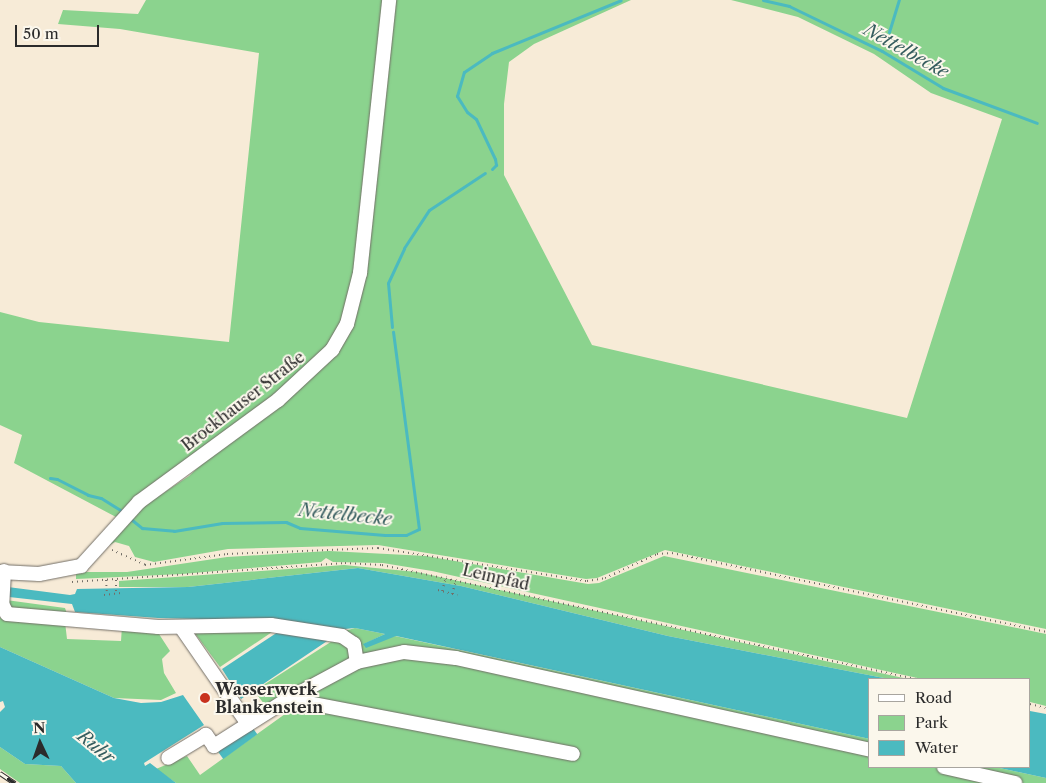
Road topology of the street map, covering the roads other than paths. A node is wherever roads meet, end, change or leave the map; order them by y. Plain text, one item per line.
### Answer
1 (389, 0) edge
2 (3, 575) edge
3 (181, 627) junction
4 (357, 662) junction
5 (288, 699) junction
6 (248, 724) junction
7 (868, 750) edge
8 (573, 754) dead end
9 (168, 758) dead end
10 (948, 768) edge
11 (1015, 783) edge

1 - 2 lane, Brockhauser Straße
2 - 3 lane
3 - 4 lane
3 - 6 lane
4 - 5 lane
4 - 7 lane
5 - 6 lane
5 - 8 lane
6 - 9 lane
10 - 11 lane

